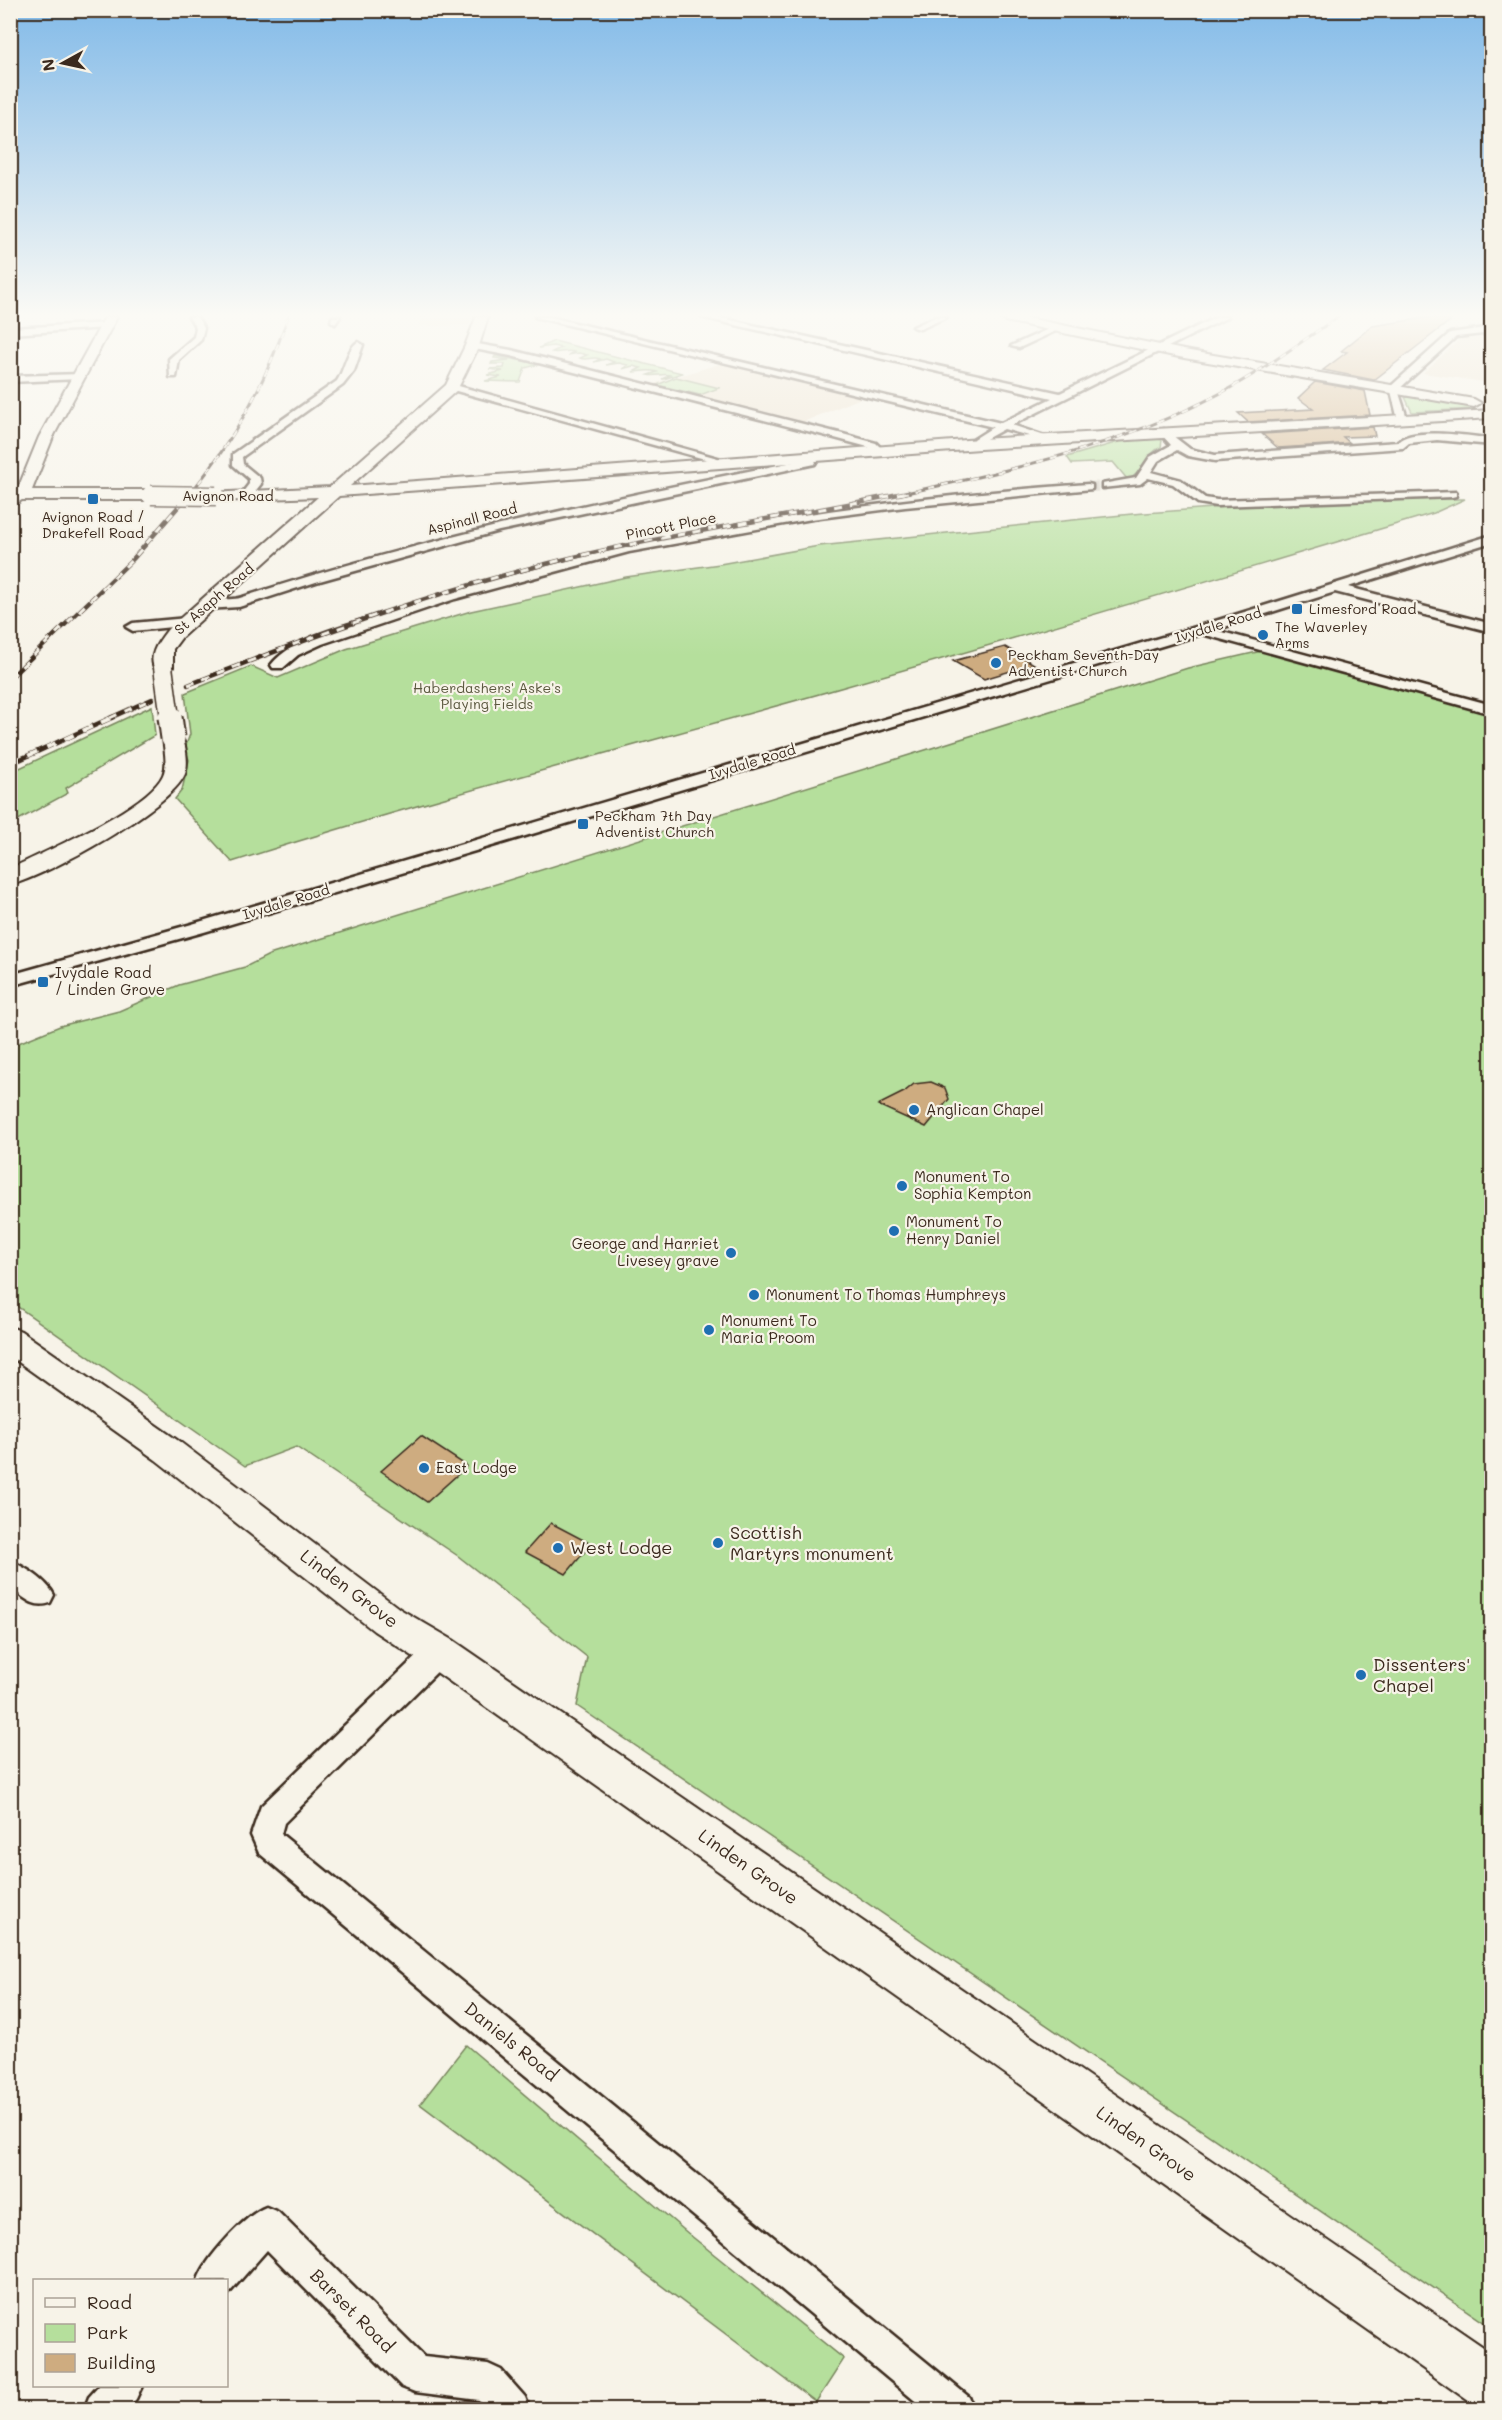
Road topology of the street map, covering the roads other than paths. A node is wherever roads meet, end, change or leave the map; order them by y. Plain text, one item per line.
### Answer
1 (49, 430) edge
2 (270, 430) edge
3 (404, 430) edge
4 (612, 430) edge
5 (815, 430) edge
6 (996, 430) edge
7 (1018, 430) edge
8 (1199, 430) edge
9 (1164, 432) junction
10 (1047, 440) junction
11 (1491, 442) edge
12 (980, 444) junction
13 (1175, 447) junction
14 (879, 451) junction
15 (809, 459) junction
16 (732, 462) junction
17 (748, 473) junction
18 (1147, 474) junction
19 (1106, 486) tunnel mouth
20 (1088, 487) tunnel mouth
21 (336, 491) junction
22 (1452, 494) dead end
23 (244, 496) junction
24 (13, 497) edge
25 (1491, 538) edge
26 (1461, 547) junction
27 (1491, 555) edge
28 (1336, 588) junction
29 (207, 605) junction
30 (187, 622) junction
31 (133, 627) dead end
32 (1491, 628) edge
33 (1201, 630) junction
34 (278, 665) dead end
35 (1491, 710) edge
36 (10, 878) edge
37 (10, 981) edge
38 (10, 1339) edge
39 (10, 1572) edge
40 (41, 1595) dead end
41 (439, 1652) junction
42 (217, 2279) edge
43 (1491, 2385) edge
44 (121, 2387) edge
45 (102, 2409) edge
46 (512, 2409) edge
47 (956, 2409) edge

1 - 24 street
2 - 23 street
3 - 21 street, St Asaph Road
4 - 16 street
5 - 14 street
6 - 12 street
7 - 10 street
8 - 9 street, Avignon Road
9 - 10 street, Avignon Road
9 - 13 street
10 - 12 street, Avignon Road
11 - 13 street
12 - 14 street, Avignon Road
13 - 18 street
14 - 15 street, Avignon Road
15 - 16 street, Avignon Road
15 - 17 street, Aspinall Road
16 - 17 street
16 - 21 street, Avignon Road
17 - 29 street, Aspinall Road
18 - 19 street
18 - 22 street
20 - 34 street, Pincott Place
21 - 23 street, Avignon Road
21 - 29 street, St Asaph Road
23 - 24 street, Avignon Road, bridge
25 - 26 street, Ivydale Road
26 - 27 street
26 - 28 street, Ivydale Road
28 - 32 street
28 - 33 street, Ivydale Road
29 - 30 street, St Asaph Road
30 - 31 street
30 - 36 street, St Asaph Road, bridge
33 - 35 street
33 - 37 street, Ivydale Road
38 - 41 street, Linden Grove
39 - 40 street
41 - 43 street, Linden Grove
41 - 47 street, Daniels Road
42 - 46 street, Barset Road
44 - 45 street

